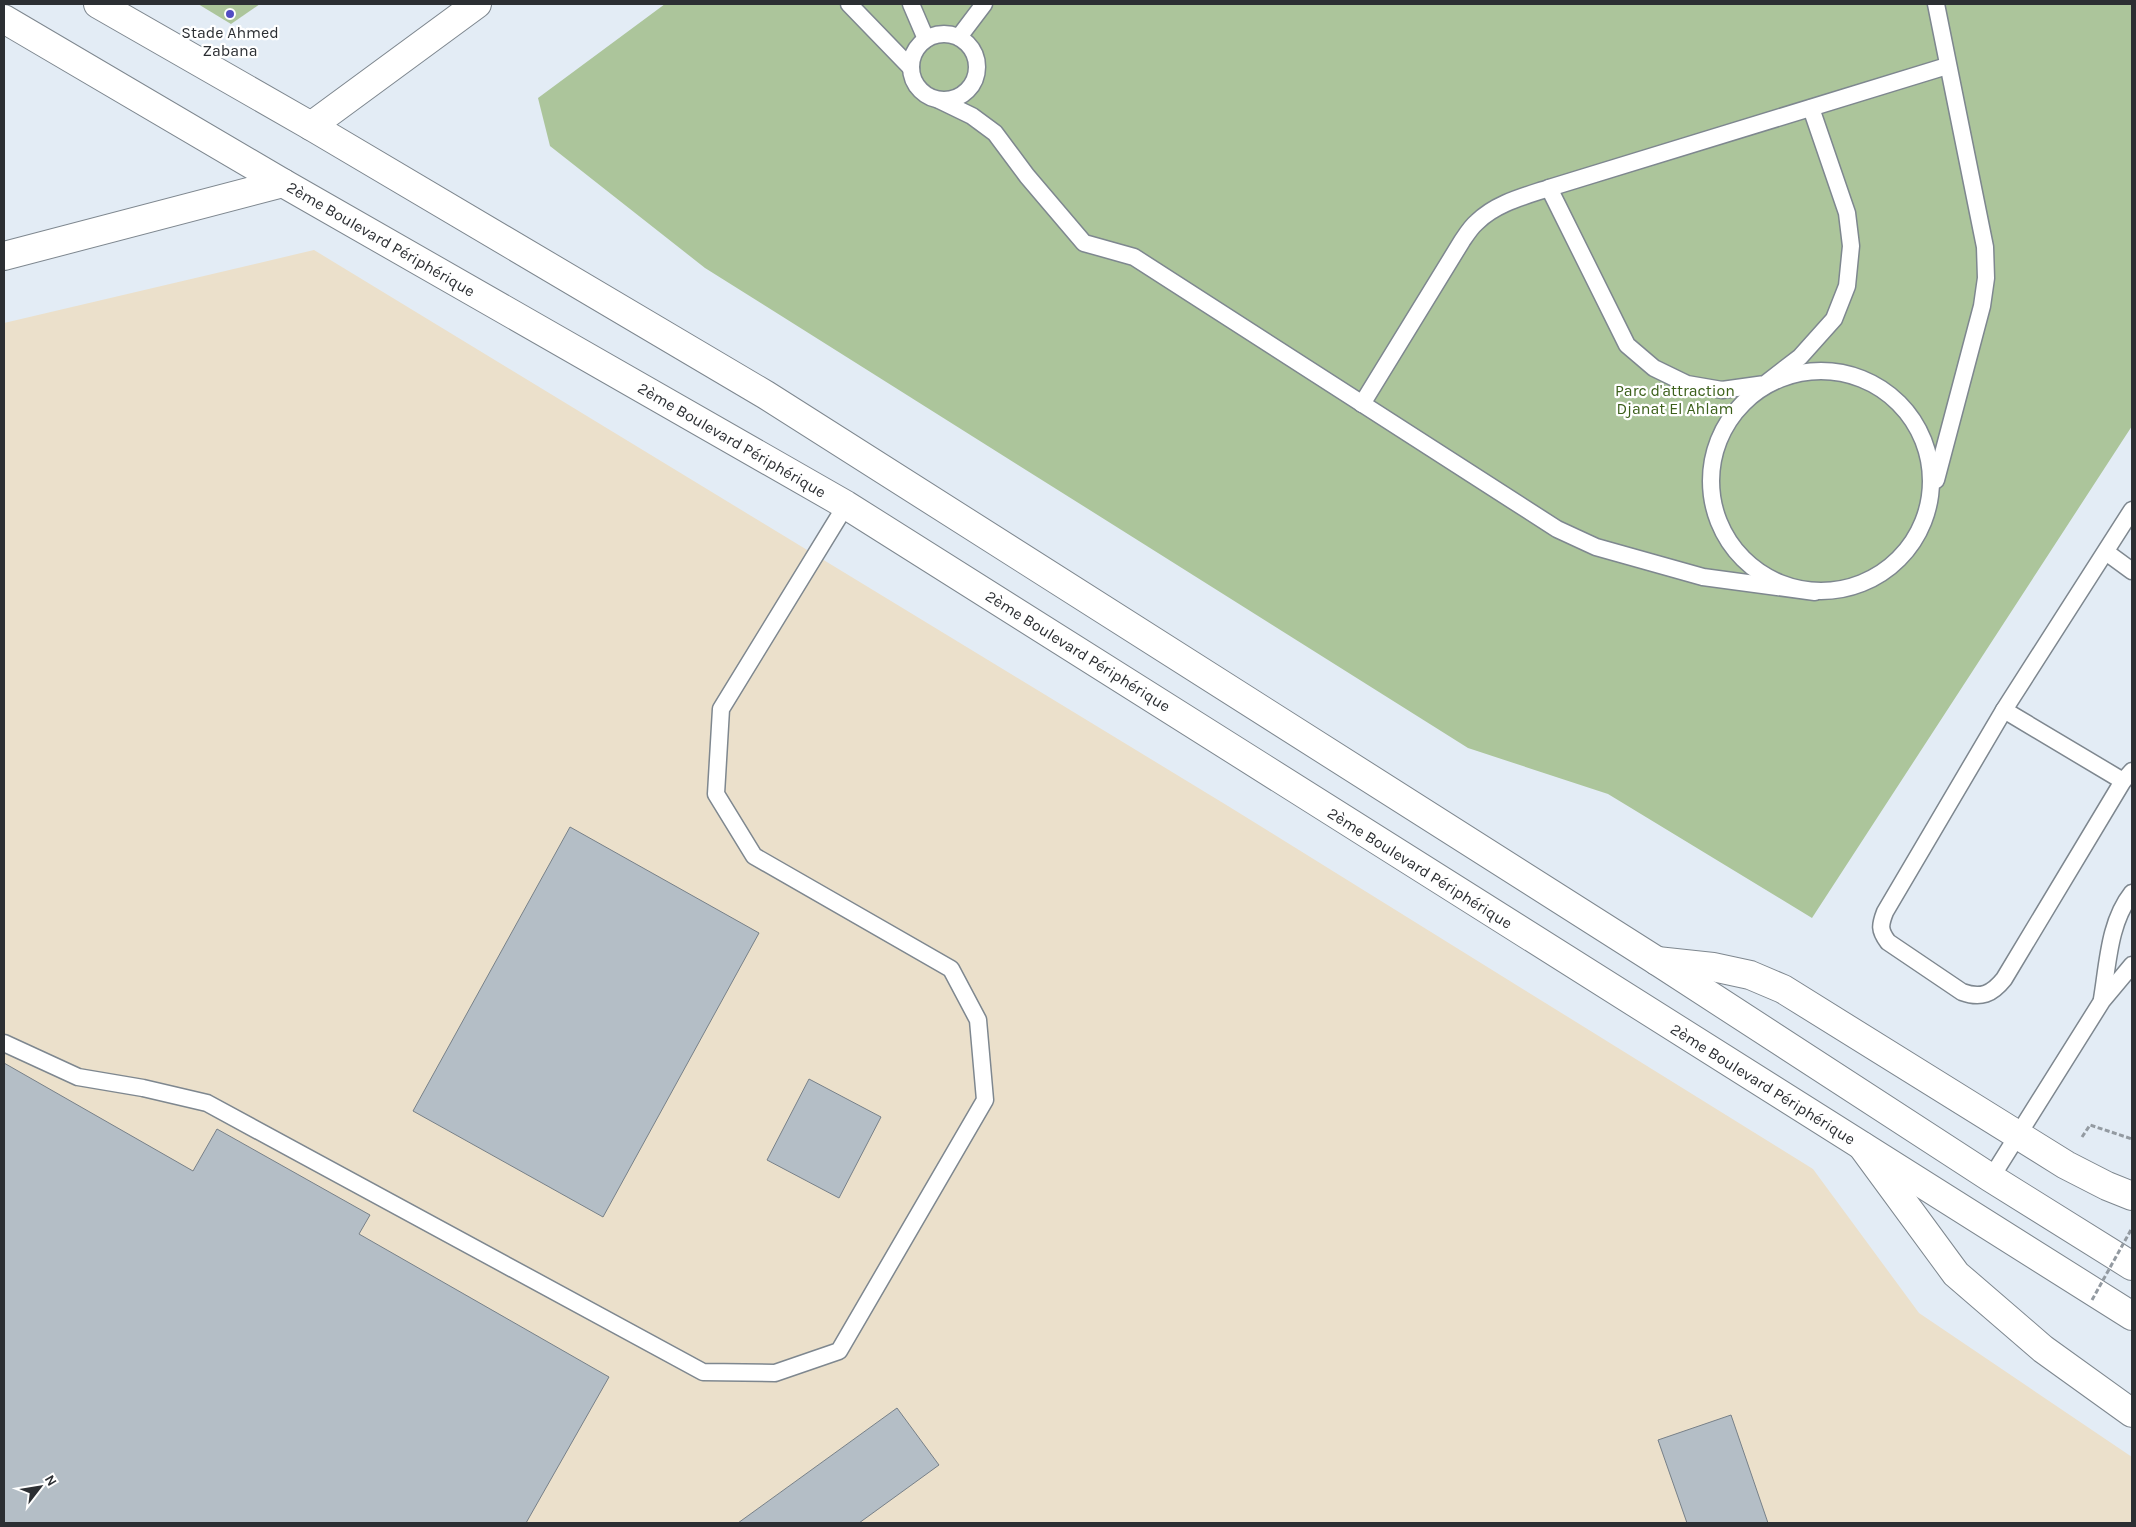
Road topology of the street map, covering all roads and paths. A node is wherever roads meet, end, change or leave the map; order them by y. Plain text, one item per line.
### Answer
1 (98, 4) edge
2 (477, 4) edge
3 (850, 4) edge
4 (911, 4) edge
5 (984, 4) edge
6 (1936, 4) edge
7 (4, 19) edge
8 (959, 38) junction
9 (926, 39) junction
10 (1947, 66) junction
11 (910, 68) junction
12 (939, 100) junction
13 (1810, 108) junction
14 (311, 126) junction
15 (283, 183) junction
16 (1549, 188) junction
17 (4, 256) edge
18 (1765, 384) junction
19 (1362, 404) junction
20 (1930, 502) junction
21 (846, 505) junction
22 (2132, 510) edge
23 (2106, 552) junction
24 (2132, 571) edge
25 (1815, 592) junction
26 (2004, 710) junction
27 (2128, 776) edge
28 (2132, 893) edge
29 (1657, 961) junction
30 (2132, 965) edge
31 (2102, 1001) junction
32 (4, 1043) edge
33 (2090, 1125) dead end
34 (2019, 1136) junction
35 (2132, 1139) edge
36 (1862, 1146) junction
37 (1991, 1178) junction
38 (2132, 1196) edge
39 (2132, 1228) edge
40 (2132, 1266) edge
41 (2092, 1300) dead end
42 (2132, 1316) edge
43 (2132, 1413) edge

1 - 14 main road
2 - 14 main road
3 - 11 lane
4 - 9 lane
5 - 8 lane
6 - 10 lane
7 - 15 main road, 2ème Boulevard Périphérique
8 - 9 lane
8 - 12 lane
9 - 11 lane
10 - 13 lane
10 - 20 lane
11 - 12 lane
12 - 19 lane
13 - 16 lane
13 - 18 lane
14 - 29 main road
15 - 17 main road
15 - 21 main road, 2ème Boulevard Périphérique
16 - 18 lane
16 - 19 lane
18 - 20 lane
18 - 25 lane
19 - 25 lane
20 - 25 lane
21 - 32 lane
21 - 36 main road, 2ème Boulevard Périphérique
22 - 23 lane
23 - 24 lane
23 - 26 lane
26 - 27 lane
26 - 27 lane
28 - 31 lane
29 - 34 main road
29 - 37 main road
30 - 31 lane
31 - 34 lane
33 - 35 path
34 - 37 lane
34 - 38 main road
36 - 42 main road, 2ème Boulevard Périphérique
36 - 43 main road
37 - 40 main road
39 - 41 path, bridge

